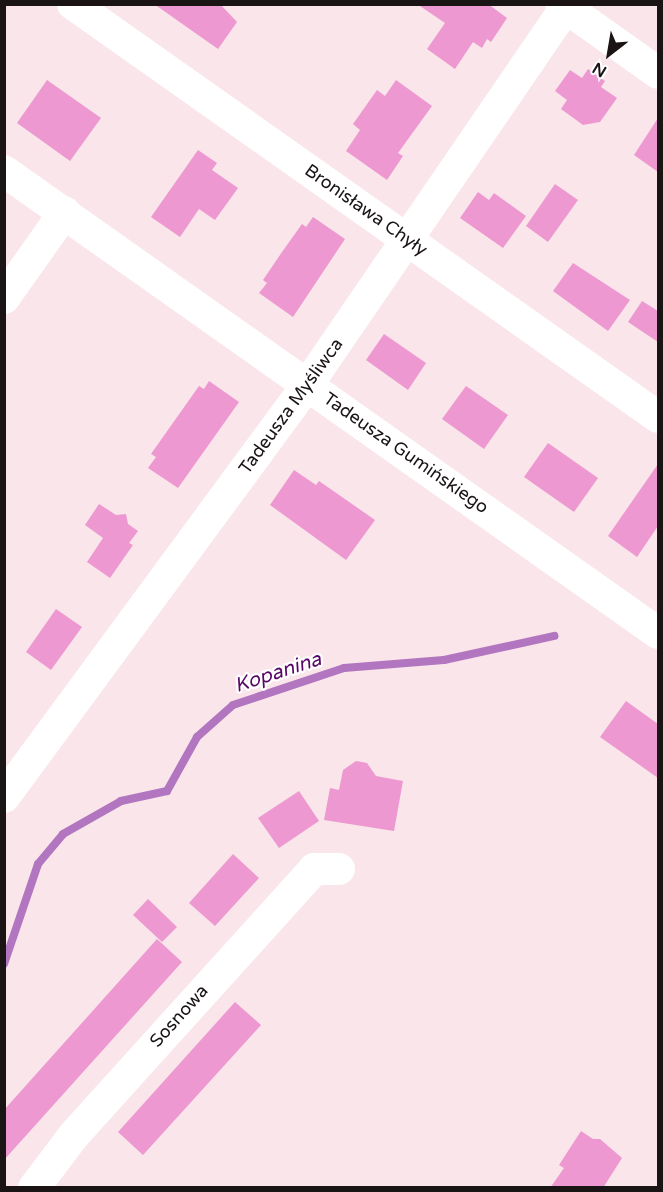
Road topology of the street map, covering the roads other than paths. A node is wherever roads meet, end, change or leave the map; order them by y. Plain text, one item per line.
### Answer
1 (73, 4) edge
2 (563, 6) edge
3 (658, 73) edge
4 (4, 171) edge
5 (65, 212) junction
6 (410, 240) junction
7 (4, 298) edge
8 (308, 384) junction
9 (658, 417) edge
10 (658, 633) edge
11 (4, 797) edge
12 (339, 869) dead end
13 (34, 1188) edge

1 - 6 street, Bronisława Chyły
2 - 3 street
2 - 6 street, Tadeusza Myśliwca
4 - 5 street, Tadeusza Gumińskiego
5 - 7 street
5 - 8 street, Tadeusza Gumińskiego
6 - 8 street, Tadeusza Myśliwca
6 - 9 street, Bronisława Chyły
8 - 10 street, Tadeusza Gumińskiego
8 - 11 street, Tadeusza Myśliwca
12 - 13 street, Sosnowa

